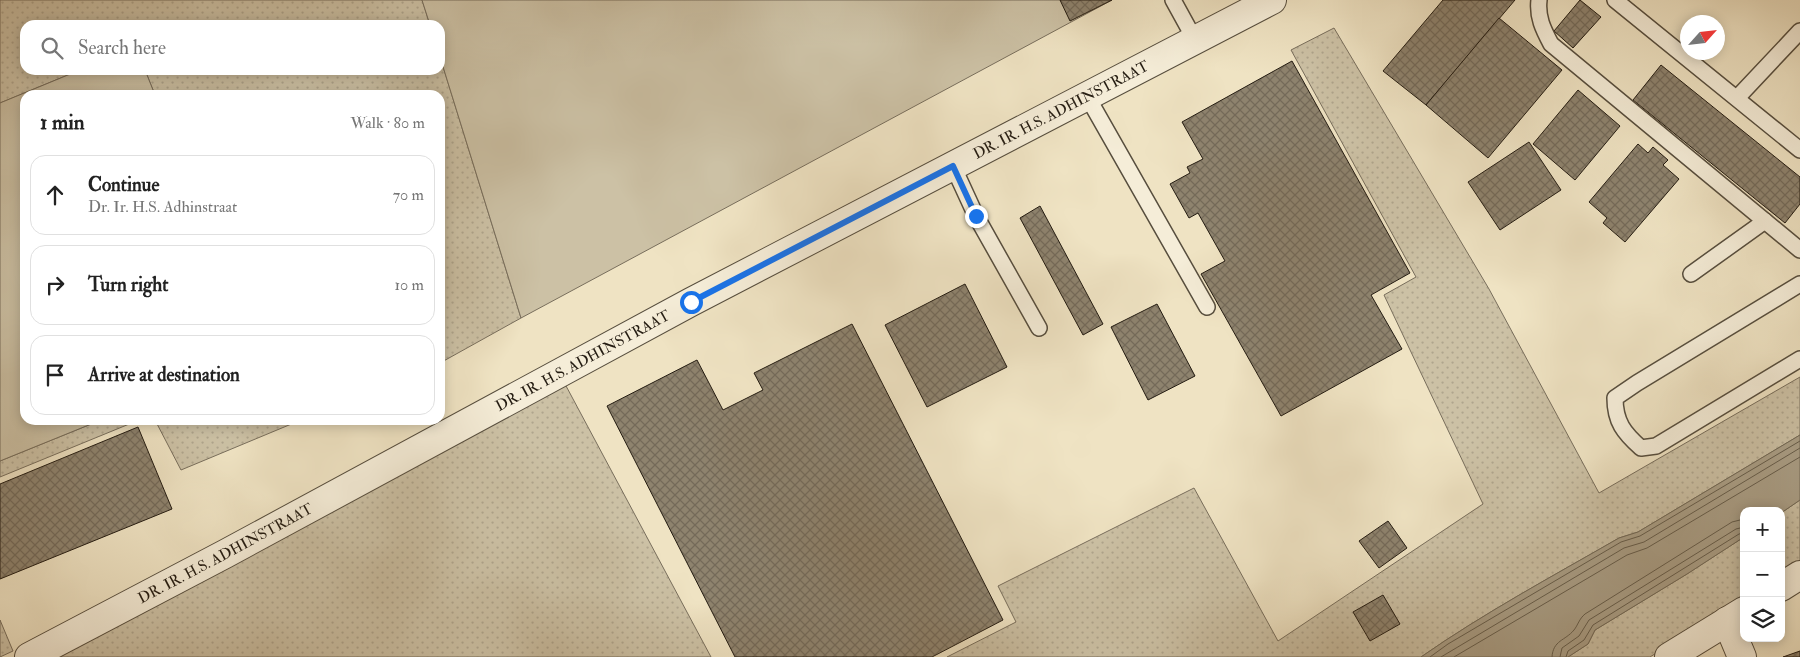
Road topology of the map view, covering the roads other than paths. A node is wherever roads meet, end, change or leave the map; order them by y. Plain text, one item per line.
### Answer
1 (1173, 0) edge
2 (1272, 0) edge
3 (1539, 0) edge
4 (1615, 0) edge
5 (1800, 31) edge
6 (1195, 40) junction
7 (1087, 96) junction
8 (1736, 98) junction
9 (1800, 150) edge
10 (953, 166) junction
11 (1765, 222) junction
12 (1800, 250) edge
13 (1691, 274) dead end
14 (1800, 284) edge
15 (1207, 308) dead end
16 (1040, 328) dead end
17 (1800, 359) edge
18 (1800, 575) edge
19 (1785, 584) edge
20 (1736, 616) edge
21 (29, 657) edge
22 (1669, 657) edge
23 (1742, 657) edge

1 - 6 lane
2 - 6 street, DR. IR. H.S. ADHINSTRAAT
3 - 11 lane
4 - 8 lane
5 - 8 lane
6 - 7 street, DR. IR. H.S. ADHINSTRAAT
7 - 10 street, DR. IR. H.S. ADHINSTRAAT
7 - 15 lane
8 - 9 lane
10 - 16 lane
10 - 21 street, DR. IR. H.S. ADHINSTRAAT
11 - 12 lane
11 - 13 lane
14 - 17 lane
18 - 19 street
20 - 22 street
20 - 23 street

